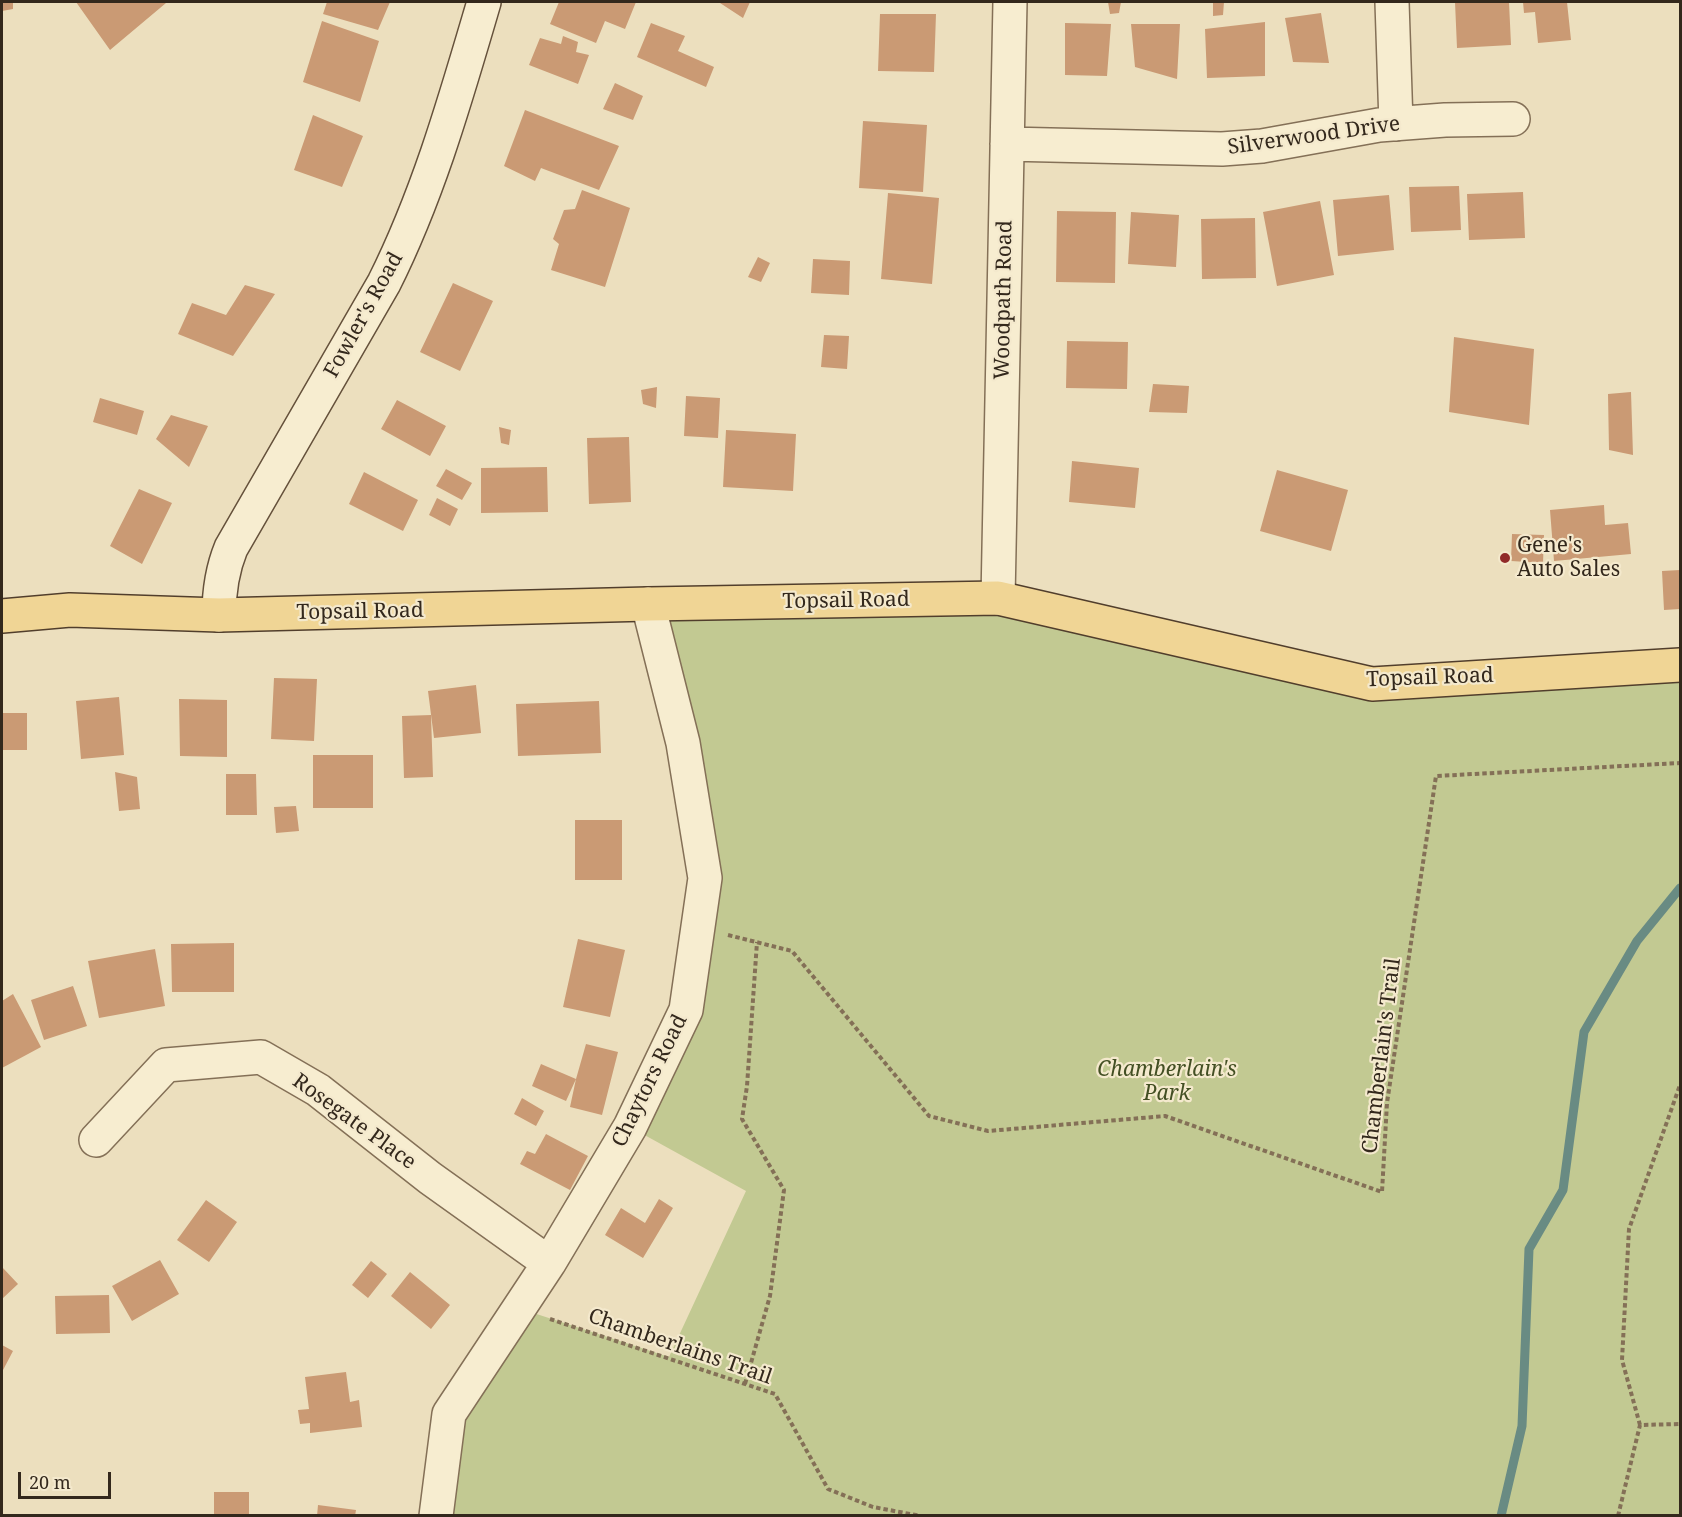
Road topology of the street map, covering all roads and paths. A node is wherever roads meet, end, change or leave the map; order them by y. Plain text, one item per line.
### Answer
1 (484, 2) edge
2 (1010, 2) edge
3 (1392, 2) edge
4 (1513, 119) dead end
5 (1396, 123) junction
6 (1007, 144) junction
7 (998, 598) junction
8 (648, 604) junction
9 (219, 615) junction
10 (2, 616) edge
11 (1680, 665) edge
12 (1680, 763) edge
13 (698, 927) junction
14 (757, 942) junction
15 (1680, 1085) edge
16 (96, 1140) dead end
17 (549, 1263) junction
18 (518, 1308) junction
19 (745, 1384) junction
20 (1680, 1424) edge
21 (1640, 1425) junction
22 (436, 1515) edge
23 (921, 1515) edge
24 (1618, 1515) edge

1 - 9 street, Fowler's Road
2 - 6 street, Woodpath Road
3 - 5 street
4 - 5 street, Silverwood Drive
5 - 6 street, Silverwood Drive
6 - 7 street, Woodpath Road
7 - 8 main road, Topsail Road
7 - 11 main road, Topsail Road
8 - 9 main road, Topsail Road
8 - 13 street, Chaytors Road
9 - 10 main road, Topsail Road
12 - 14 path, Chamberlain's Trail
13 - 14 path, Chamberlain's Trail
13 - 17 street, Chaytors Road
14 - 19 path
15 - 21 path
16 - 17 street, Rosegate Place
17 - 18 street, Chaytors Road
18 - 19 path, Chamberlains Trail
18 - 22 street, Chaytors Road
19 - 23 path, Chamberlains Trail
20 - 21 path
21 - 24 path

